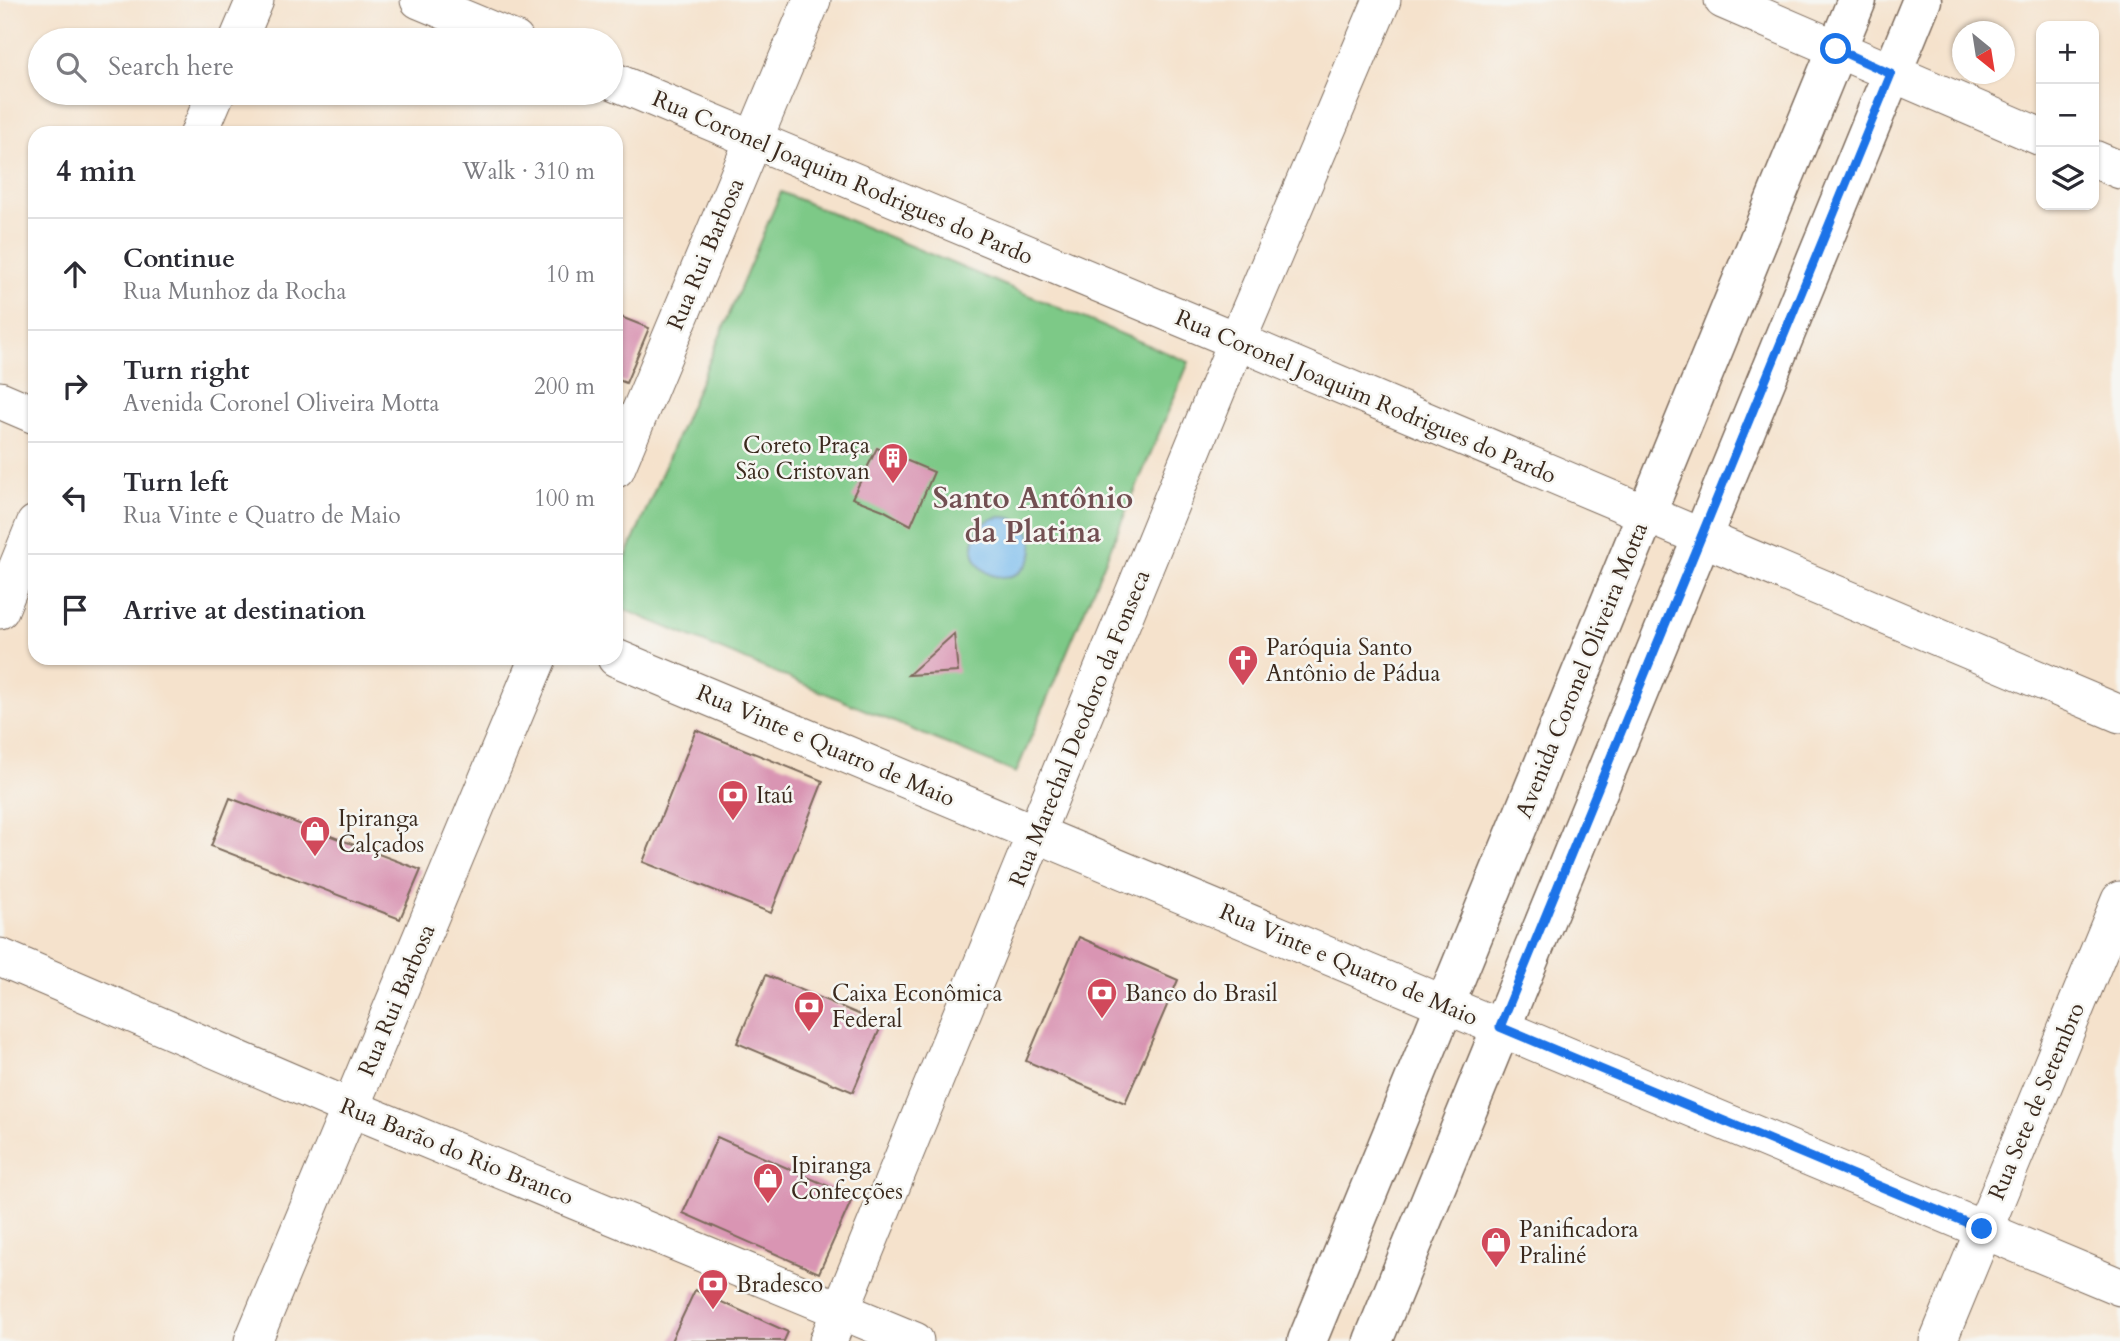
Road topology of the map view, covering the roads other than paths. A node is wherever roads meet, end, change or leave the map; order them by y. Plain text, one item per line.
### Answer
1 (255, 0) edge
2 (419, 0) edge
3 (812, 0) edge
4 (1382, 0) edge
5 (1723, 0) edge
6 (1857, 0) edge
7 (1922, 0) edge
8 (243, 28) edge
9 (486, 28) edge
10 (1836, 49) junction
11 (1891, 74) junction
12 (623, 85) edge
13 (210, 105) edge
14 (202, 126) edge
15 (2036, 135) edge
16 (753, 140) junction
17 (2099, 161) edge
18 (2120, 170) edge
19 (1237, 341) junction
20 (0, 400) edge
21 (28, 412) edge
22 (623, 452) edge
23 (1645, 514) junction
24 (1701, 538) junction
25 (28, 541) edge
26 (0, 610) edge
27 (623, 661) edge
28 (535, 665) edge
29 (2120, 714) edge
30 (1036, 834) junction
31 (2120, 900) edge
32 (0, 957) edge
33 (1444, 1004) junction
34 (1500, 1027) junction
35 (351, 1108) junction
36 (1982, 1229) junction
37 (2120, 1287) edge
38 (833, 1331) edge
39 (253, 1341) edge
40 (915, 1341) edge
41 (1307, 1341) edge
42 (1373, 1341) edge
43 (1938, 1341) edge

1 - 8 street
2 - 9 street
3 - 16 street, Rua Rui Barbosa
4 - 19 street, Rua Marechal Deodoro da Fonseca
5 - 10 street
6 - 10 street, Avenida Coronel Oliveira Motta
7 - 11 street
10 - 11 street
10 - 23 street, Avenida Coronel Oliveira Motta
11 - 15 street
11 - 24 street
12 - 16 street, Rua Coronel Joaquim Rodrigues do Pardo
13 - 14 street
16 - 19 street, Rua Coronel Joaquim Rodrigues do Pardo
16 - 22 street, Rua Rui Barbosa
17 - 18 street
19 - 23 street, Rua Coronel Joaquim Rodrigues do Pardo
19 - 30 street, Rua Marechal Deodoro da Fonseca
20 - 21 street
23 - 24 street, Rua Coronel Joaquim Rodrigues do Pardo
23 - 33 street, Avenida Coronel Oliveira Motta
24 - 29 street, Rua Coronel Joaquim Rodrigues do Pardo
24 - 34 street
25 - 26 street
27 - 30 street, Rua Vinte e Quatro de Maio
28 - 35 street, Rua Rui Barbosa
30 - 33 street, Rua Vinte e Quatro de Maio
30 - 38 street, Rua Marechal Deodoro da Fonseca
31 - 36 street, Rua Sete de Setembro
32 - 35 street, Rua Barão do Rio Branco
33 - 34 street, Rua Vinte e Quatro de Maio
33 - 41 street, Avenida Coronel Oliveira Motta
34 - 36 street, Rua Vinte e Quatro de Maio
34 - 42 street
35 - 38 street, Rua Barão do Rio Branco
35 - 39 street, Rua Rui Barbosa
36 - 37 street, Rua Vinte e Quatro de Maio
36 - 43 street, Rua Sete de Setembro
38 - 40 street, Rua Barão do Rio Branco

